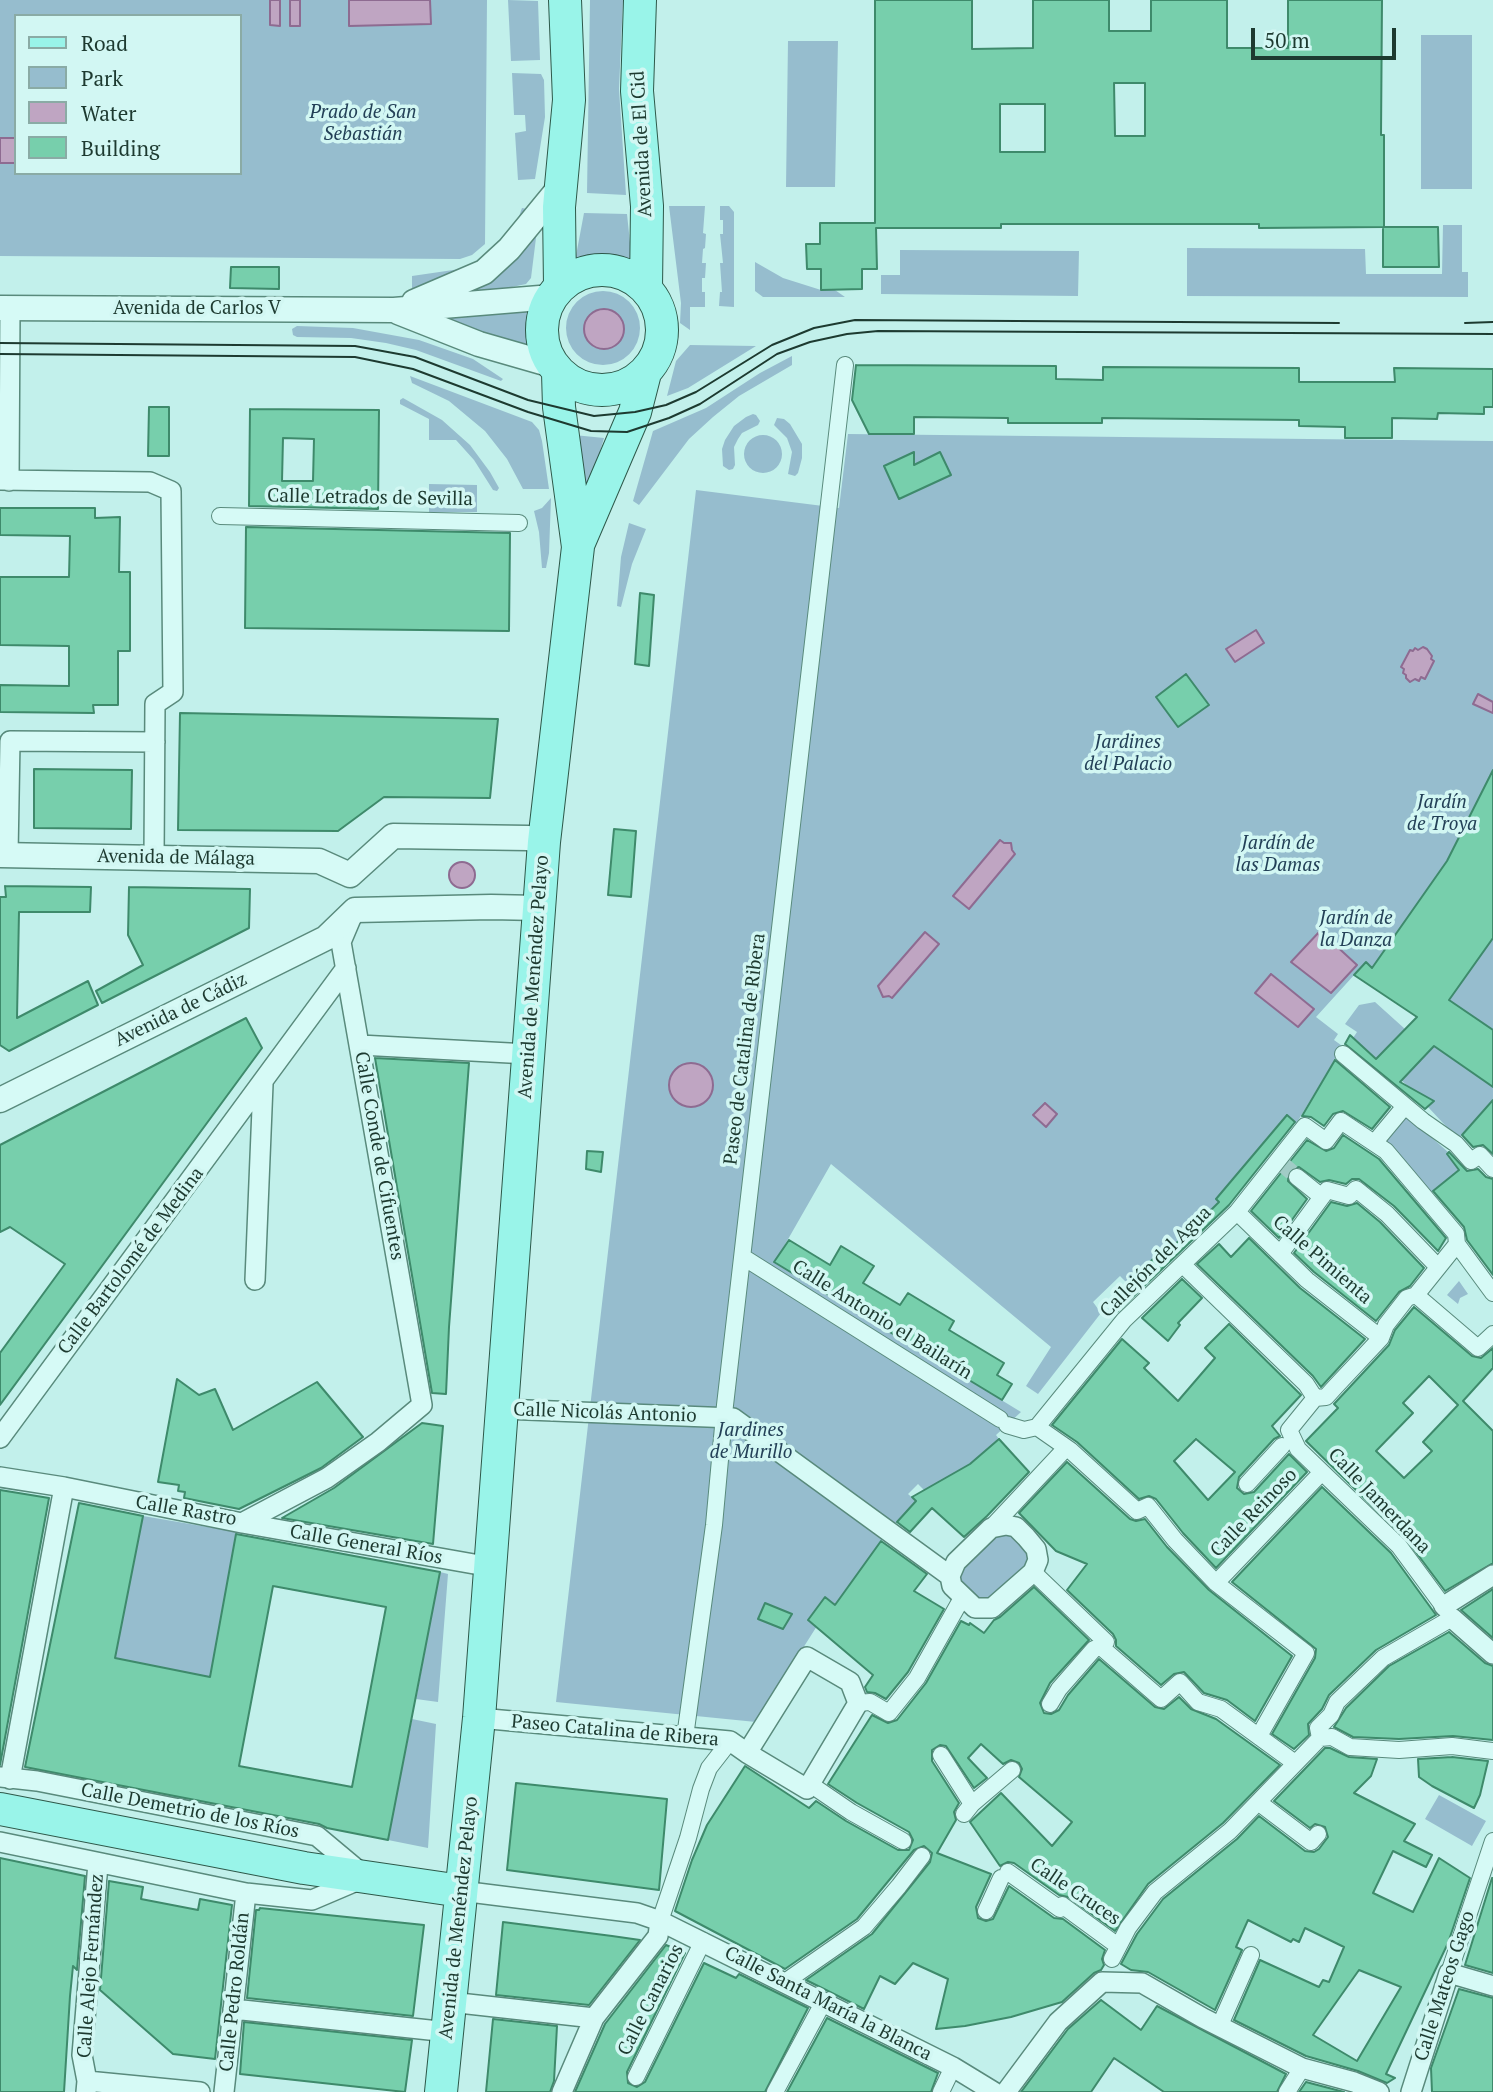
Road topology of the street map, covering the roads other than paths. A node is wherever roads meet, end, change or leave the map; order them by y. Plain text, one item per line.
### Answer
1 (565, 0) edge
2 (640, 0) edge
3 (560, 187) junction
4 (646, 288) junction
5 (556, 292) junction
6 (5, 308) edge
7 (394, 310) junction
8 (845, 365) dead end
9 (555, 369) junction
10 (645, 373) junction
11 (5, 480) edge
12 (220, 516) dead end
13 (519, 523) dead end
14 (578, 547) junction
15 (155, 742) junction
16 (544, 842) junction
17 (4, 855) edge
18 (154, 857) junction
19 (350, 875) junction
20 (538, 908) junction
21 (355, 910) junction
22 (346, 968) junction
23 (360, 1045) junction
24 (528, 1054) junction
25 (1343, 1054) dead end
26 (262, 1084) junction
27 (0, 1100) edge
28 (1405, 1106) junction
29 (1375, 1142) junction
30 (1493, 1169) edge
31 (1297, 1177) tunnel mouth
32 (1322, 1197) junction
33 (1237, 1212) junction
34 (1457, 1244) junction
35 (1280, 1254) junction
36 (743, 1257) junction
37 (1183, 1265) junction
38 (1438, 1266) junction
39 (255, 1280) dead end
40 (1493, 1293) edge
41 (1416, 1294) junction
42 (1493, 1334) edge
43 (1381, 1338) junction
44 (1315, 1398) junction
45 (422, 1405) joint
46 (502, 1409) junction
47 (723, 1418) junction
48 (1037, 1427) junction
49 (0, 1438) edge
50 (1290, 1447) junction
51 (1068, 1449) junction
52 (1322, 1472) junction
53 (0, 1477) edge
54 (1247, 1484) dead end
55 (64, 1487) junction
56 (242, 1523) junction
57 (991, 1528) junction
58 (491, 1567) junction
59 (1033, 1572) junction
60 (1493, 1575) edge
61 (950, 1576) junction
62 (1216, 1583) junction
63 (962, 1598) junction
64 (1448, 1612) junction
65 (1101, 1647) junction
66 (1493, 1654) edge
67 (858, 1703) junction
68 (1050, 1704) dead end
69 (478, 1731) junction
70 (1259, 1736) junction
71 (685, 1737) junction
72 (1320, 1738) junction
73 (730, 1741) junction
74 (1493, 1751) edge
75 (747, 1754) junction
76 (941, 1755) dead end
77 (1295, 1763) junction
78 (1012, 1770) dead end
79 (5, 1778) edge
80 (810, 1784) junction
81 (1258, 1802) junction
82 (0, 1808) edge
83 (1318, 1834) dead end
84 (903, 1841) dead end
85 (1493, 1841) edge
86 (0, 1842) edge
87 (922, 1856) dead end
88 (99, 1863) junction
89 (366, 1877) junction
90 (461, 1891) junction
91 (246, 1893) junction
92 (986, 1910) dead end
93 (660, 1921) junction
94 (703, 1941) junction
95 (1251, 1955) dead end
96 (1449, 1973) junction
97 (785, 1982) junction
98 (1493, 1986) edge
99 (824, 2001) junction
100 (233, 2008) junction
101 (449, 2017) junction
102 (594, 2018) junction
103 (1220, 2025) junction
104 (953, 2067) junction
105 (1302, 2068) junction
106 (636, 2077) dead end
107 (87, 2086) edge
108 (200, 2092) edge
109 (225, 2092) edge
110 (442, 2092) edge
111 (562, 2092) edge
112 (775, 2092) edge
113 (941, 2092) edge
114 (994, 2092) edge
115 (1006, 2092) edge
116 (1287, 2092) edge
117 (1379, 2092) edge
118 (1411, 2092) edge

1 - 3 main road
2 - 4 main road, Avenida de El Cid
3 - 5 main road
3 - 7 street
4 - 5 main road
4 - 10 main road
5 - 7 street, Avenida de Carlos V
5 - 9 main road
6 - 7 street, Avenida de Carlos V
6 - 11 street
7 - 9 street
8 - 36 street, Paseo de Catalina de Ribera
9 - 10 main road
9 - 14 main road
10 - 14 main road
11 - 15 street
12 - 13 street, Calle Letrados de Sevilla
14 - 16 main road, Avenida de Menéndez Pelayo
15 - 17 street
15 - 18 street
16 - 19 street
16 - 20 main road, Avenida de Menéndez Pelayo
17 - 18 street, Avenida de Málaga
18 - 19 street, Avenida de Málaga
19 - 21 street
20 - 21 street
20 - 24 main road, Avenida de Menéndez Pelayo
21 - 22 street, Calle Conde de Cifuentes
21 - 27 street, Avenida de Cádiz
22 - 23 street, Calle Conde de Cifuentes
22 - 26 street, Calle Bartolomé de Medina
23 - 24 street
23 - 45 street, Calle Conde de Cifuentes
24 - 46 main road, Avenida de Menéndez Pelayo
25 - 28 street
26 - 39 street
26 - 49 street, Calle Bartolomé de Medina
28 - 29 street
28 - 30 street
29 - 33 street, Callejón del Agua
29 - 34 street
31 - 32 street
32 - 35 street
32 - 38 street
33 - 35 street, Calle Pimienta
33 - 37 street, Callejón del Agua
34 - 38 street
34 - 40 street
35 - 43 street, Calle Pimienta
36 - 47 street, Paseo de Catalina de Ribera
36 - 48 street, Calle Antonio el Bailarín
37 - 44 street
37 - 48 street, Callejón del Agua
38 - 41 street
41 - 42 street
41 - 43 street
43 - 44 street
44 - 50 street
45 - 56 street, Calle Rastro
46 - 47 street, Calle Nicolás Antonio
46 - 58 main road, Avenida de Menéndez Pelayo
47 - 61 street, Calle Nicolás Antonio
47 - 71 street, Paseo de Catalina de Ribera
48 - 51 street
50 - 52 street, Calle Jamerdana
50 - 54 street
51 - 57 street
51 - 62 street
52 - 62 street, Calle Reinoso
52 - 64 street, Calle Jamerdana
53 - 55 street, Calle Rastro
55 - 56 street, Calle Rastro
55 - 79 street
56 - 58 street, Calle General Ríos
57 - 59 street
57 - 61 street
58 - 69 main road, Avenida de Menéndez Pelayo
59 - 63 street
59 - 65 street
60 - 64 street
61 - 63 street
62 - 70 street
63 - 67 street
64 - 66 street
64 - 72 street
65 - 68 street
65 - 70 street
67 - 75 street
67 - 80 street
69 - 71 street, Paseo Catalina de Ribera
69 - 90 main road, Avenida de Menéndez Pelayo
70 - 77 street
71 - 73 street, Paseo Catalina de Ribera
72 - 74 street
72 - 77 street
73 - 75 street, Paseo Catalina de Ribera
73 - 93 street
75 - 80 street, Paseo Catalina de Ribera
76 - 78 street
77 - 81 street
79 - 89 street, Calle Demetrio de los Ríos
80 - 84 street
81 - 83 street
81 - 92 street, Calle Cruces
82 - 89 main road, Calle Demetrio de los Ríos
85 - 96 street, Calle Mateos Gago
86 - 88 street
87 - 97 street
88 - 91 street
88 - 107 street, Calle Alejo Fernández
89 - 90 main road, Calle Demetrio de los Ríos
89 - 91 street
90 - 93 street, Calle Santa María la Blanca
90 - 101 main road, Avenida de Menéndez Pelayo
91 - 100 street, Calle Pedro Roldán
93 - 94 street, Calle Santa María la Blanca
93 - 102 street
94 - 97 street, Calle Santa María la Blanca
94 - 106 street, Calle Canarios
95 - 103 street
96 - 98 street
96 - 118 street, Calle Mateos Gago
97 - 99 street, Calle Santa María la Blanca
99 - 104 street, Calle Santa María la Blanca
99 - 112 street
100 - 101 street
100 - 109 street, Calle Pedro Roldán
101 - 102 street
101 - 110 main road, Avenida de Menéndez Pelayo
102 - 111 street
103 - 105 street
103 - 115 street
104 - 113 street
104 - 114 street, Calle Santa María la Blanca
105 - 116 street
105 - 117 street
107 - 108 street, Calle Alejo Fernández

